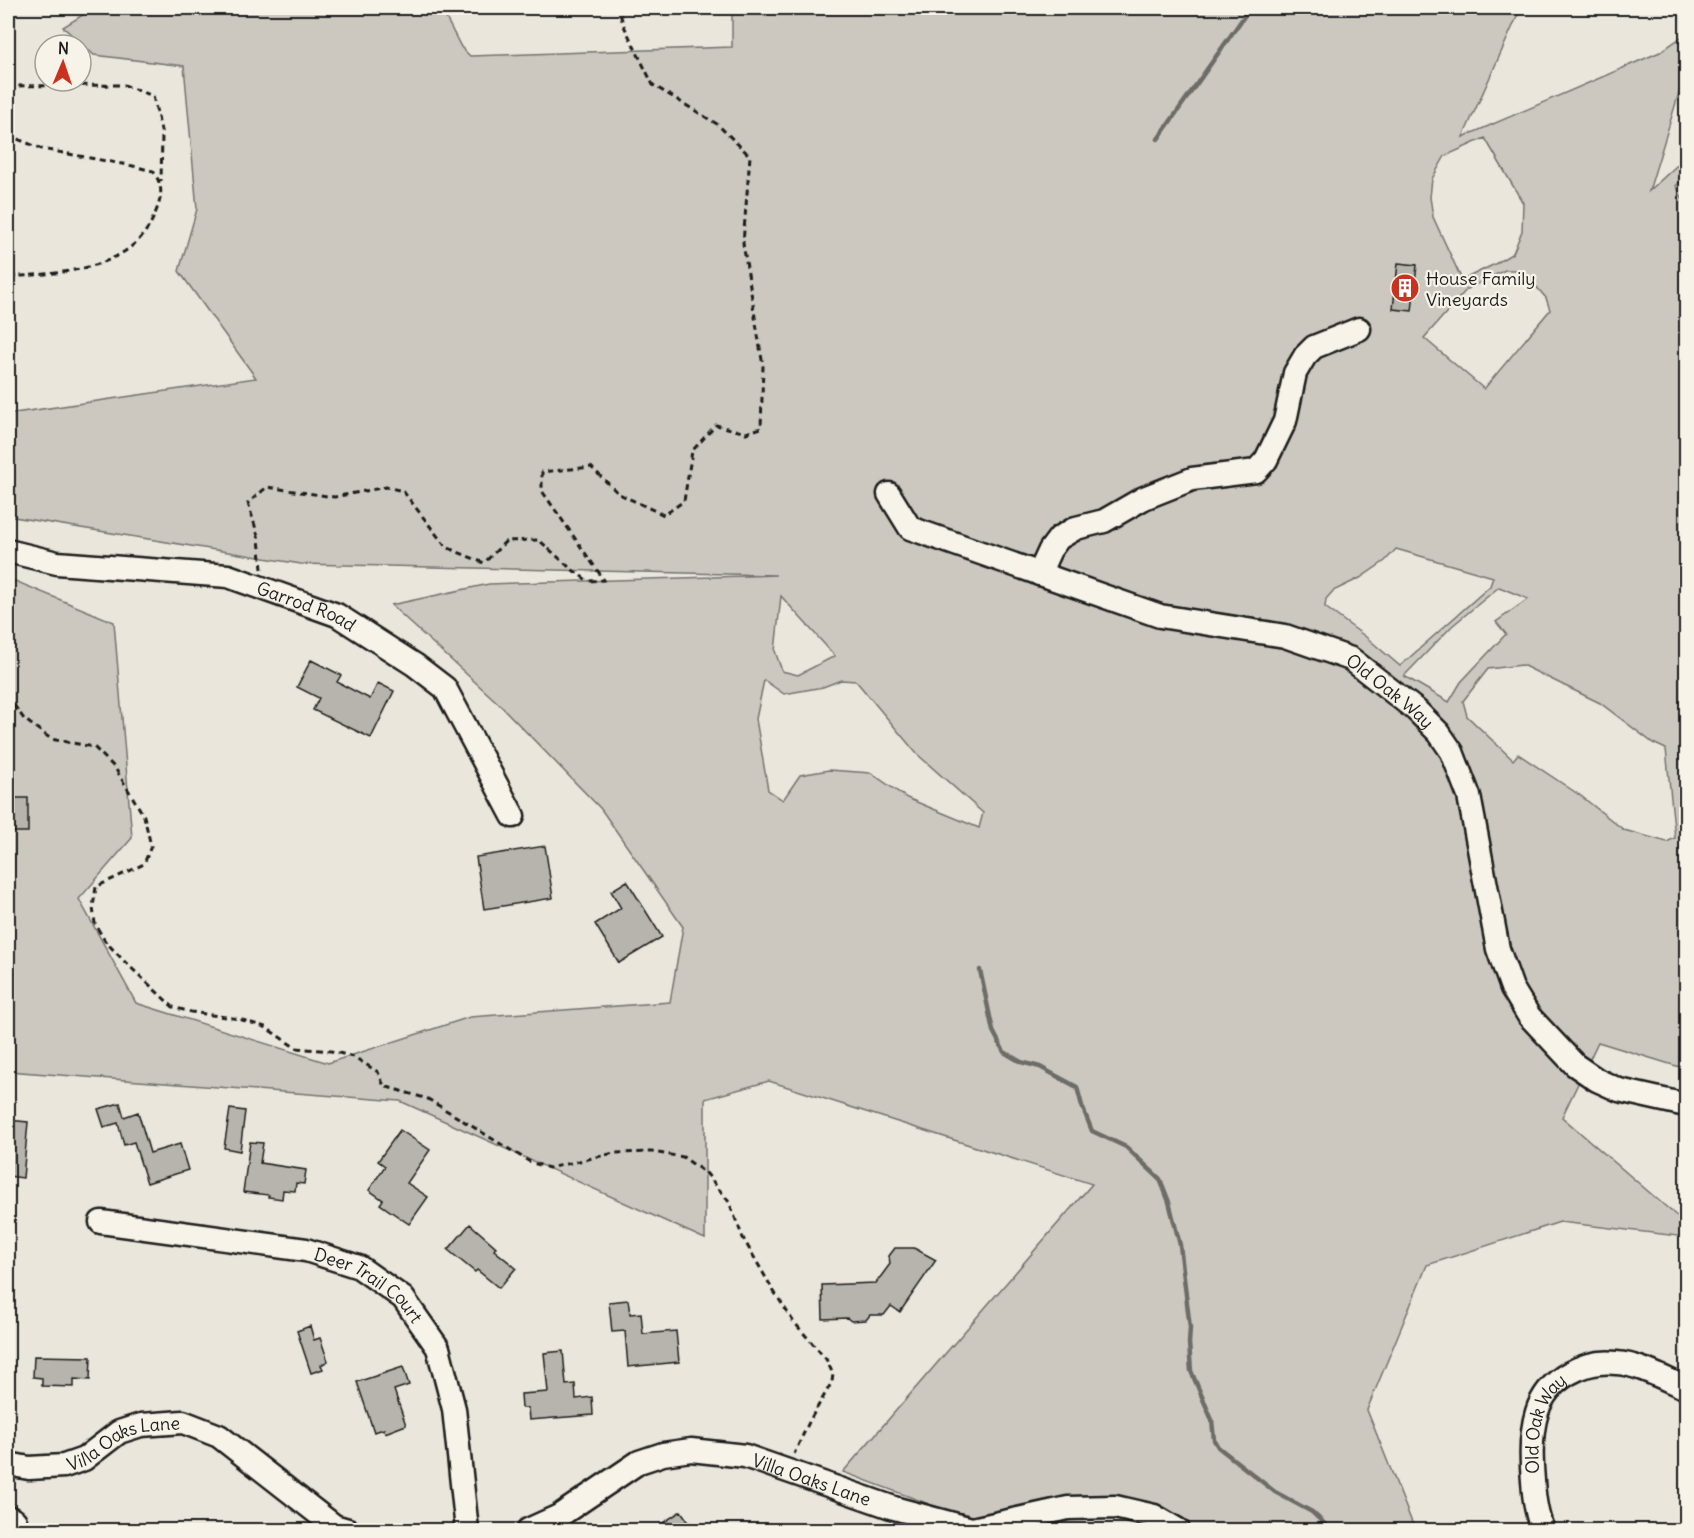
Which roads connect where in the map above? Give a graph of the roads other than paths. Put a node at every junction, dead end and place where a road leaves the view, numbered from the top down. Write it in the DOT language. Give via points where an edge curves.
graph roads {
  1 [pos="1359,328"];
  2 [pos="889,494"];
  3 [pos="8,551"];
  4 [pos="1038,574"];
  5 [pos="513,816"];
  6 [pos="1686,1105"];
  7 [pos="100,1222"];
  8 [pos="1686,1388"];
  9 [pos="8,1464"];
  10 [pos="348,1530"];
  11 [pos="468,1530"];
  12 [pos="528,1530"];
  13 [pos="1178,1530"];
  14 [pos="1543,1530"];
  1 -- 4 [label="street" via="1314,347 1305,356 1295,373 1285,421 1266,460 1256,471 1192,479 1144,498 1104,521 1076,528 1059,538"];
  2 -- 4 [label="street, Old Oak Way" via="910,528"];
  3 -- 5 [label="street, Garrod Road" via="57,563 228,576 336,615 445,688"];
  4 -- 6 [label="street, Old Oak Way" via="1160,616 1285,636 1351,659 1416,710 1452,753 1468,796 1498,949 1512,988 1529,1016 1575,1065 1597,1080 1619,1090"];
  7 -- 11 [label="street, Deer Trail Court" via="306,1250 359,1267 403,1298 438,1348 454,1409"];
  8 -- 14 [label="street, Old Oak Way" via="1619,1362 1584,1366 1560,1380 1537,1411 1533,1432 1531,1465"];
  9 -- 10 [label="street, Villa Oaks Lane" via="29,1468 64,1466 84,1459 119,1432 141,1425 183,1422 219,1436 334,1526"];
  12 -- 13 [label="street, Villa Oaks Lane" via="559,1516 639,1462 691,1450 745,1456 894,1508 972,1529 1068,1508 1115,1507 1154,1515"];
}
